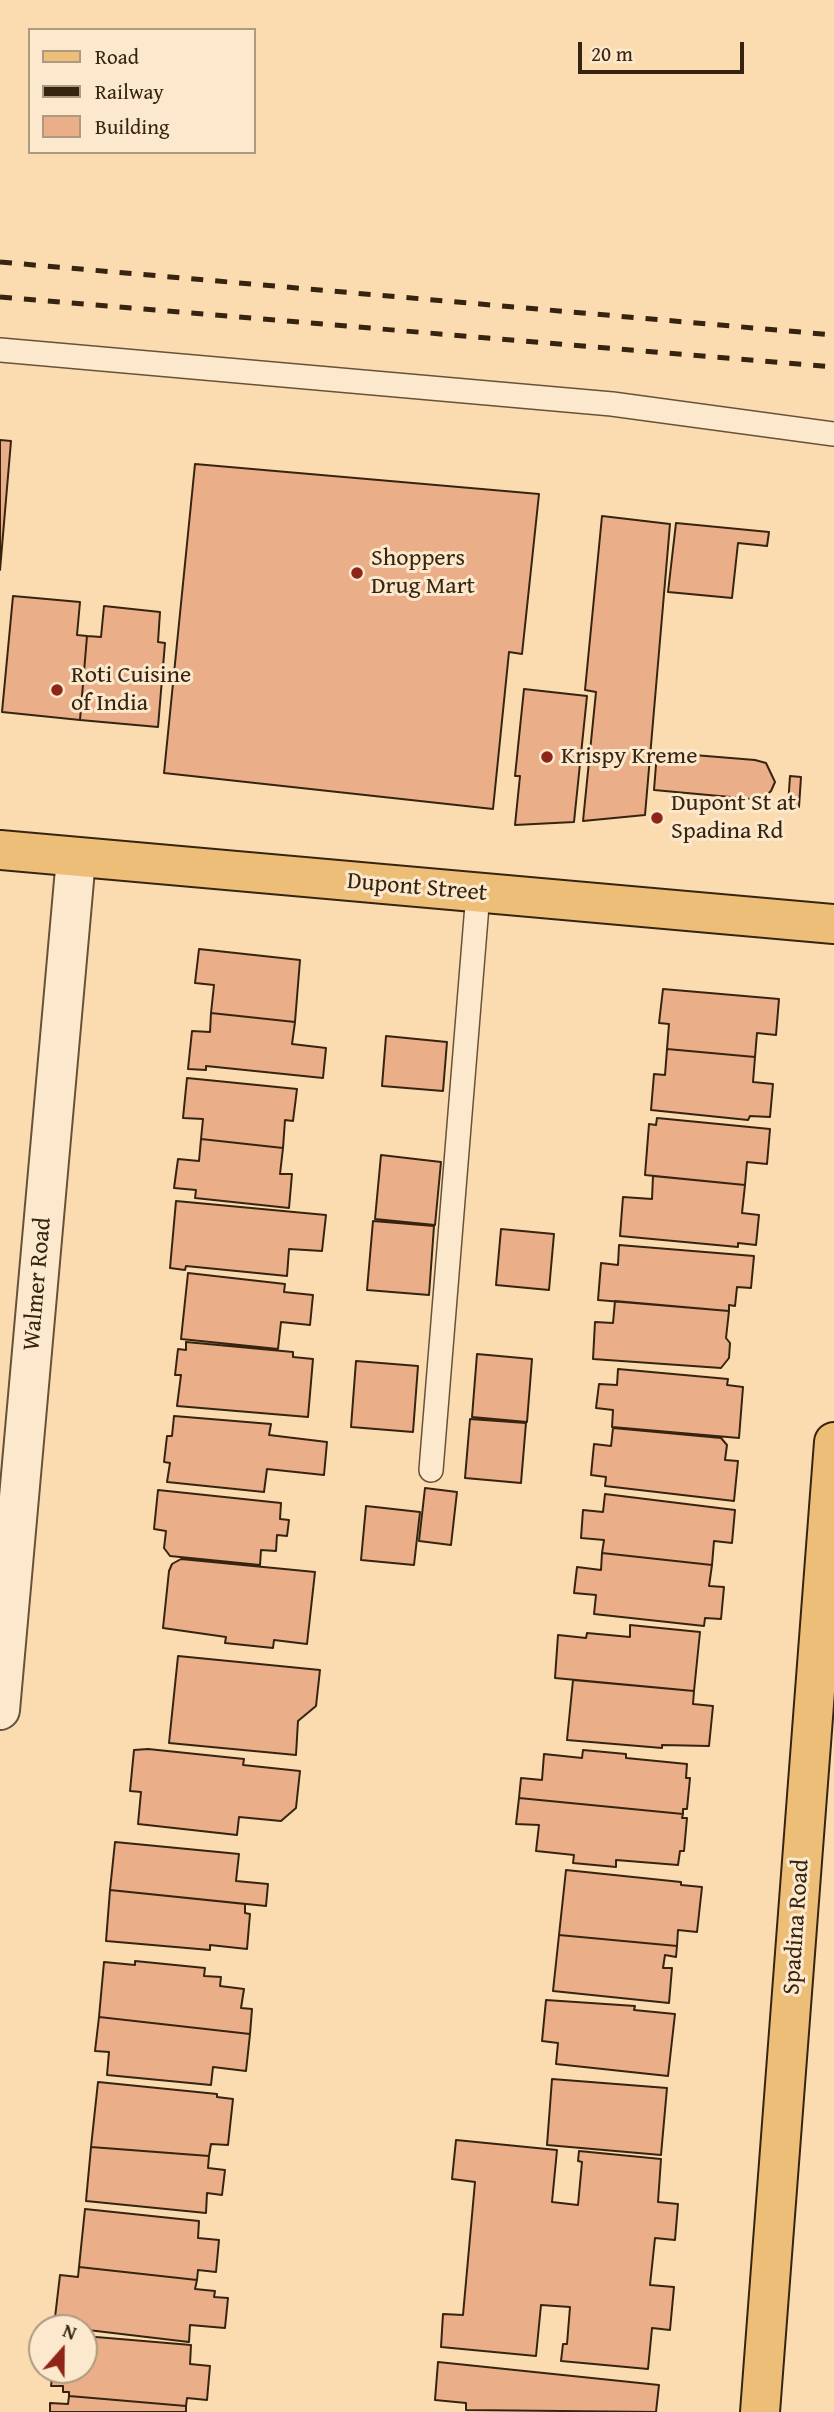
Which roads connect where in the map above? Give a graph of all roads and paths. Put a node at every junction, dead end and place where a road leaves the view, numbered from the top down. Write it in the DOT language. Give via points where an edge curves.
graph roads {
  1 [pos="0,350"];
  2 [pos="825,433"];
  3 [pos="0,850"];
  4 [pos="76,858"];
  5 [pos="478,893"];
  6 [pos="834,924"];
  7 [pos="834,1442"];
  8 [pos="431,1470"];
  9 [pos="0,1710"];
  10 [pos="760,2412"];
  1 -- 2 [label="lane" via="612,404"];
  3 -- 4 [label="main road, Dupont Street"];
  4 -- 5 [label="main road, Dupont Street"];
  4 -- 9 [label="street, Walmer Road"];
  5 -- 6 [label="main road, Dupont Street"];
  5 -- 8 [label="lane"];
  7 -- 10 [label="main road, Spadina Road"];
}
